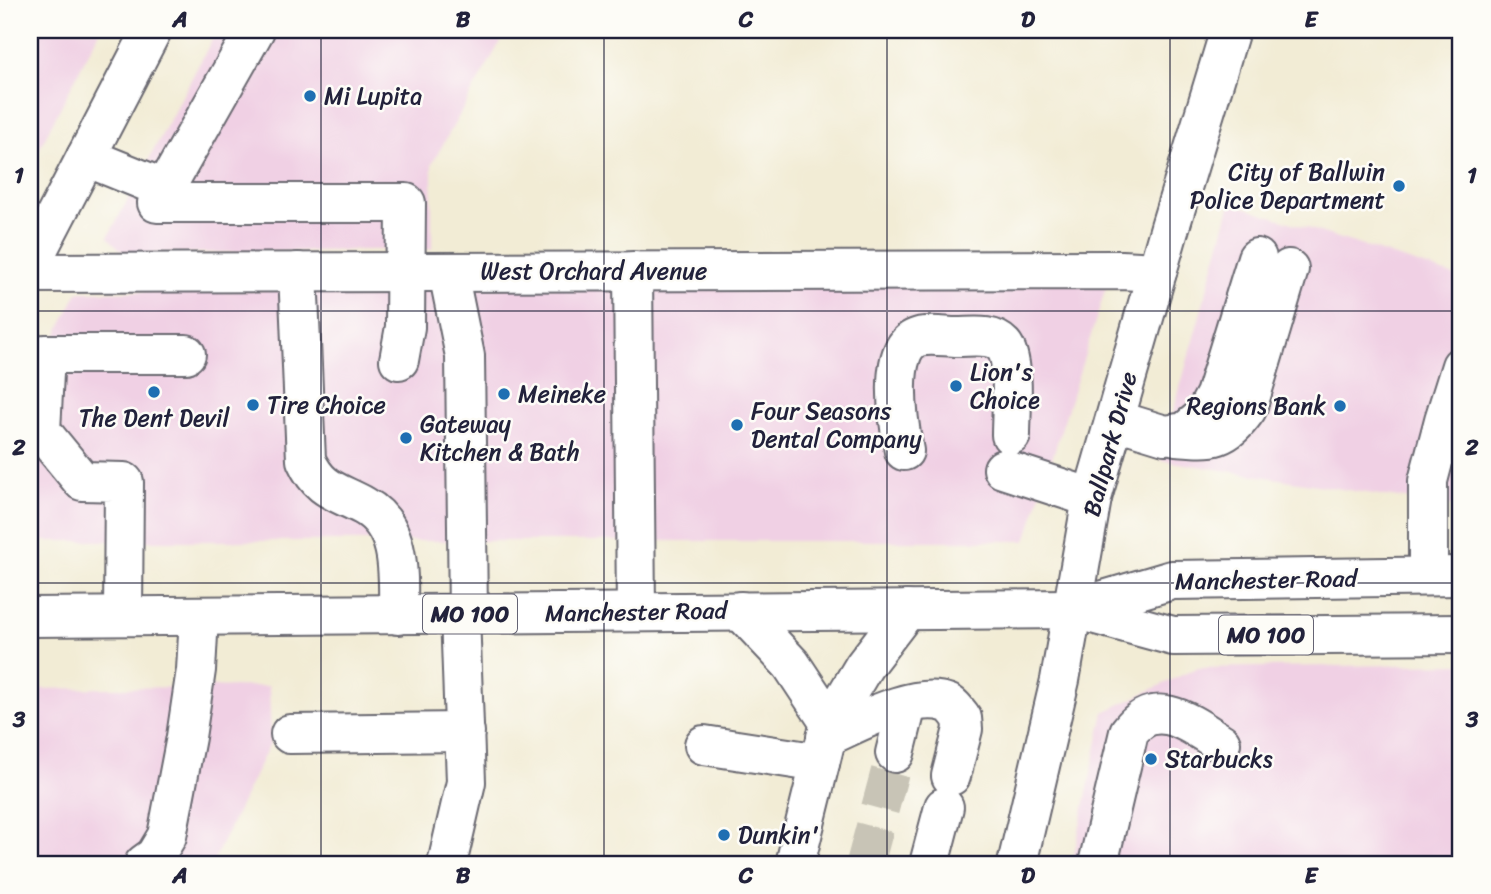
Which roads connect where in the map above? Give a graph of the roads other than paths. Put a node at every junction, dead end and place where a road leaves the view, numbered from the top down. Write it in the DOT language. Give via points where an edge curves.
graph roads {
  1 [pos="152,30"];
  2 [pos="255,30"];
  3 [pos="1230,30"];
  4 [pos="86,157"];
  5 [pos="164,189"];
  6 [pos="33,253"];
  7 [pos="1273,264"];
  8 [pos="633,271"];
  9 [pos="298,272"];
  10 [pos="405,272"];
  11 [pos="448,272"];
  12 [pos="1157,272"];
  13 [pos="186,354"];
  14 [pos="399,360"];
  15 [pos="1461,366"];
  16 [pos="36,408"];
  17 [pos="1116,419"];
  18 [pos="904,451"];
  19 [pos="1092,498"];
  20 [pos="1445,576"];
  21 [pos="30,595"];
  22 [pos="1074,609"];
  23 [pos="907,610"];
  24 [pos="741,611"];
  25 [pos="636,612"];
  26 [pos="464,614"];
  27 [pos="398,615"];
  28 [pos="77,616"];
  29 [pos="123,616"];
  30 [pos="30,617"];
  31 [pos="200,617"];
  32 [pos="1461,634"];
  33 [pos="907,705"];
  34 [pos="465,732"];
  35 [pos="290,734"];
  36 [pos="825,741"];
  37 [pos="1221,743"];
  38 [pos="704,745"];
  39 [pos="895,753"];
  40 [pos="144,864"];
  41 [pos="447,864"];
  42 [pos="795,864"];
  43 [pos="929,864"];
  44 [pos="1017,864"];
  45 [pos="1098,864"];
  1 -- 4 [label="main road"];
  2 -- 5 [label="main road"];
  3 -- 12 [label="main road, Ballpark Drive"];
  4 -- 5 [label="main road"];
  4 -- 6 [label="main road"];
  5 -- 10 [label="main road" via="157,203 407,204"];
  6 -- 9 [label="main road, West Orchard Avenue"];
  7 -- 17 [label="main road" via="1203,417 1185,432 1165,435"];
  8 -- 11 [label="main road, West Orchard Avenue"];
  8 -- 12 [label="main road, West Orchard Avenue"];
  8 -- 25 [label="main road"];
  9 -- 10 [label="main road, West Orchard Avenue"];
  9 -- 27 [label="main road" via="306,460 313,475 332,491 381,519 398,562"];
  10 -- 11 [label="main road, West Orchard Avenue"];
  10 -- 14 [label="main road" via="405,327"];
  11 -- 26 [label="main road" via="465,356"];
  12 -- 17 [label="main road, Ballpark Drive"];
  13 -- 16 [label="main road" via="45,354"];
  15 -- 20 [label="main road" via="1428,481"];
  16 -- 29 [label="main road" via="41,431 82,481 124,482"];
  17 -- 19 [label="main road, Ballpark Drive"];
  18 -- 19 [label="main road" via="897,413 899,363 906,344 919,337 987,337 1003,345 1010,359 1007,452"];
  19 -- 22 [label="main road, Ballpark Drive"];
  20 -- 22 [label="main road, Manchester Road / MO 100" via="1172,580"];
  21 -- 28 [label="main road"];
  22 -- 23 [label="main road, Manchester Road / MO 100"];
  22 -- 32 [label="main road, Manchester Road / MO 100" via="1173,636"];
  22 -- 44 [label="main road, Ballpark Drive"];
  23 -- 24 [label="main road, Manchester Road / MO 100"];
  23 -- 36 [label="main road" via="864,666"];
  24 -- 25 [label="main road, Manchester Road / MO 100"];
  24 -- 36 [label="main road" via="791,664"];
  25 -- 26 [label="main road, Manchester Road / MO 100"];
  26 -- 27 [label="main road, Manchester Road / MO 100"];
  26 -- 34 [label="main road"];
  27 -- 31 [label="main road, Manchester Road / MO 100"];
  28 -- 29 [label="main road, Manchester Road / MO 100"];
  28 -- 30 [label="main road, Manchester Road / MO 100"];
  29 -- 31 [label="main road, Manchester Road / MO 100"];
  31 -- 40 [label="main road" via="187,737 167,835 155,856"];
  33 -- 36 [label="main road"];
  33 -- 39 [label="main road"];
  33 -- 43 [label="main road" via="929,700 949,703 962,718"];
  34 -- 35 [label="main road"];
  34 -- 41 [label="main road" via="466,782"];
  36 -- 38 [label="main road"];
  36 -- 42 [label="main road"];
  37 -- 45 [label="main road" via="1170,715 1151,714 1138,720 1129,732"];
}
